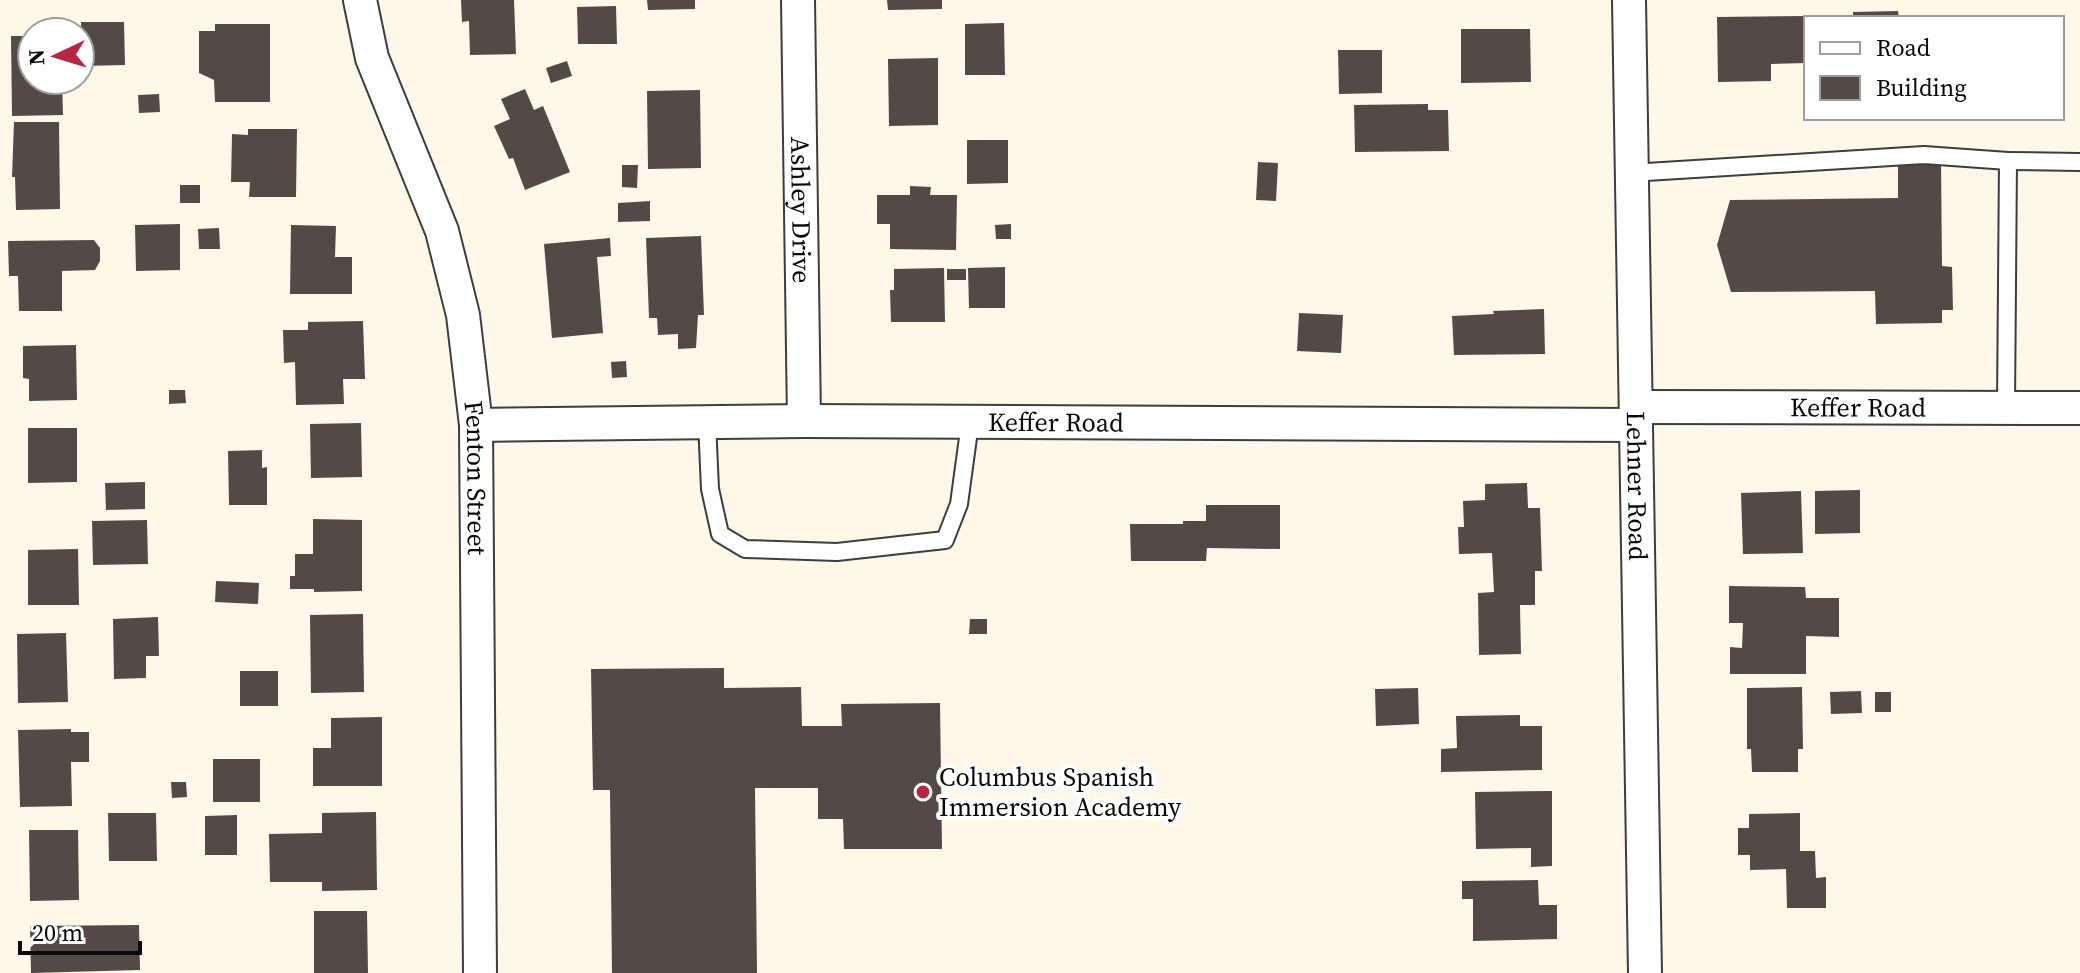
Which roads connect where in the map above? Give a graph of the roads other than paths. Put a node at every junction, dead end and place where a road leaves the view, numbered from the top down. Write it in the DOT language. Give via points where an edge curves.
graph roads {
  1 [pos="360,0"];
  2 [pos="798,0"];
  3 [pos="1629,0"];
  4 [pos="2008,161"];
  5 [pos="2080,162"];
  6 [pos="1630,173"];
  7 [pos="2006,407"];
  8 [pos="2080,408"];
  9 [pos="1636,416"];
  10 [pos="804,421"];
  11 [pos="707,422"];
  12 [pos="970,423"];
  13 [pos="476,425"];
  14 [pos="480,973"];
  15 [pos="1645,973"];
  1 -- 13 [label="street, Fenton Street" via="372,58 442,231 463,315"];
  2 -- 10 [label="street, Ashley Drive"];
  3 -- 6 [label="street, Lehner Road"];
  4 -- 5 [label="lane"];
  4 -- 6 [label="lane" via="1924,155"];
  4 -- 7 [label="lane"];
  6 -- 9 [label="street, Lehner Road"];
  7 -- 8 [label="street, Keffer Road"];
  7 -- 9 [label="street, Keffer Road"];
  9 -- 12 [label="street, Keffer Road"];
  9 -- 15 [label="street, Lehner Road"];
  10 -- 11 [label="street, Keffer Road"];
  10 -- 12 [label="street, Keffer Road"];
  11 -- 12 [label="lane" via="710,489 720,534 745,549 837,552 945,540 959,504"];
  11 -- 13 [label="street, Keffer Road"];
  13 -- 14 [label="street, Fenton Street"];
}
